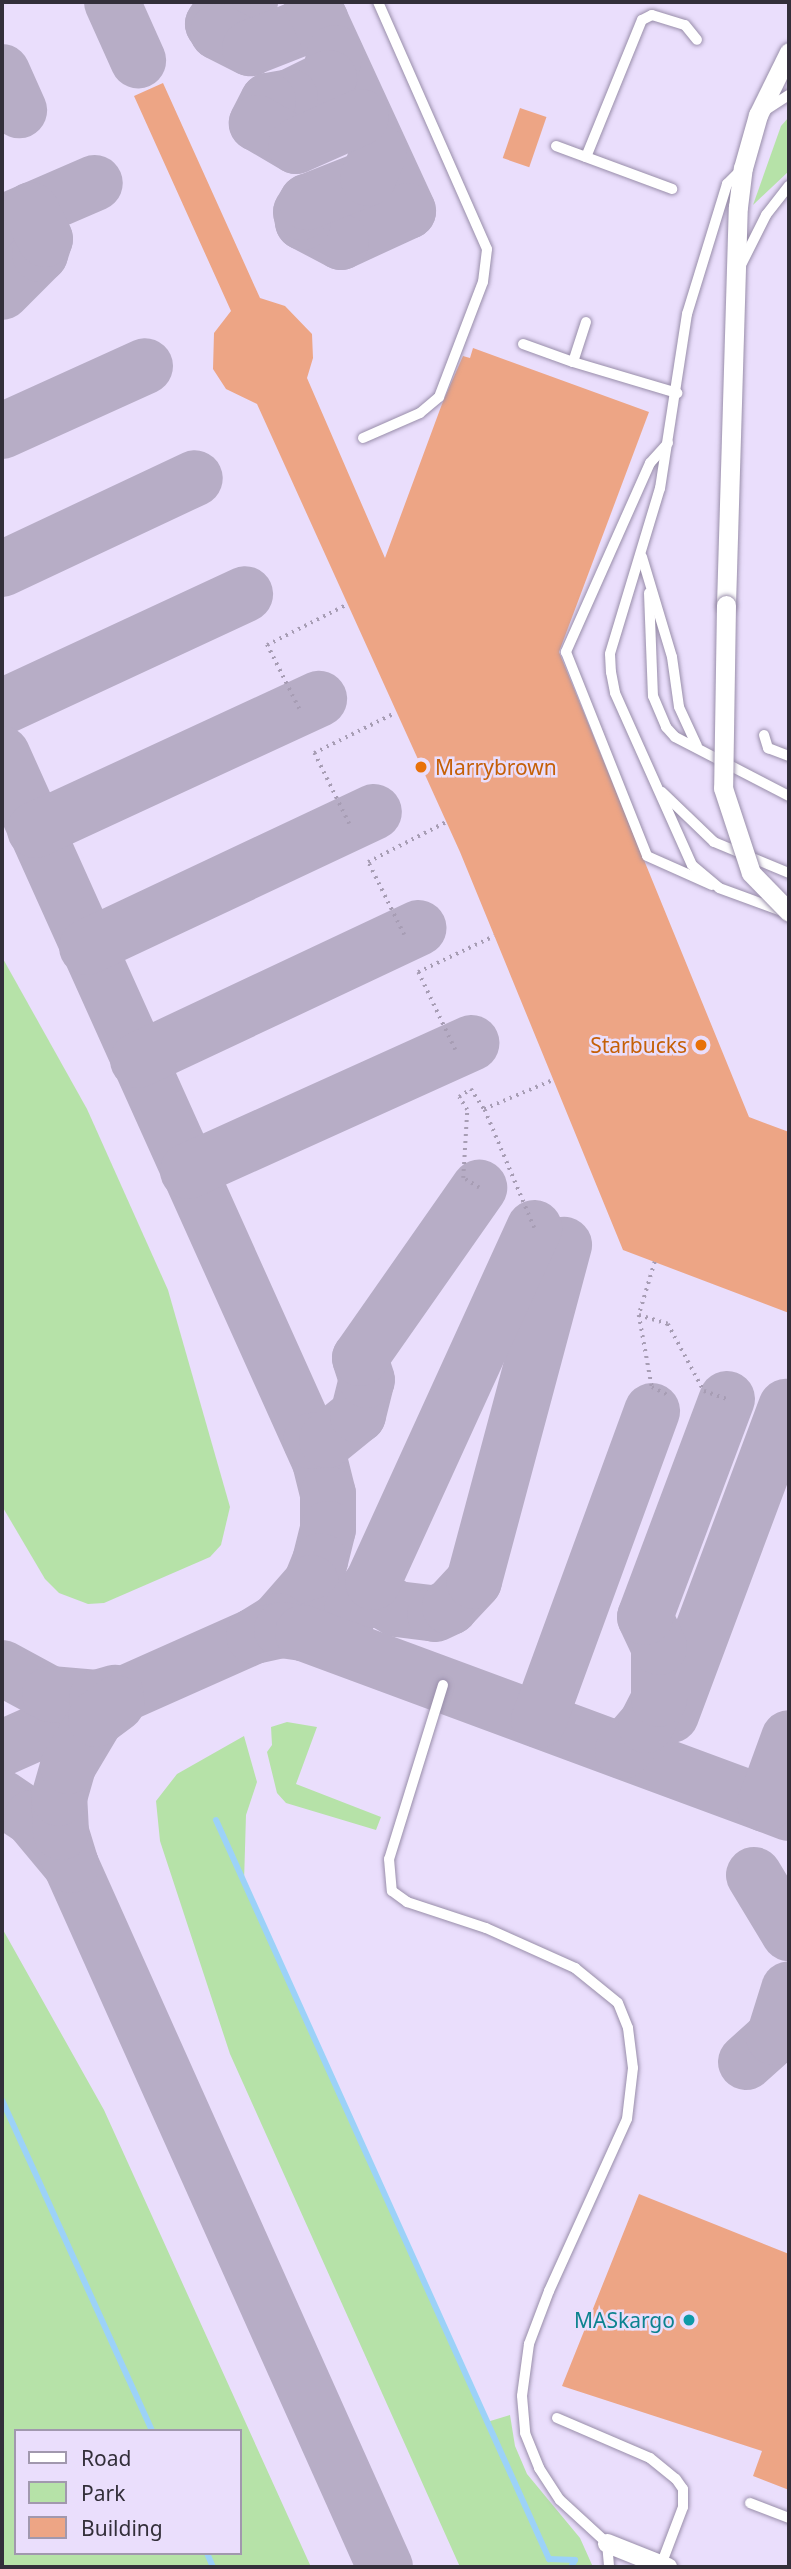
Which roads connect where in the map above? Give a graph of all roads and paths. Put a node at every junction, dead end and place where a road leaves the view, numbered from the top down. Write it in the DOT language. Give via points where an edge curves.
graph roads {
  1 [pos="378,2"];
  2 [pos="697,40"];
  3 [pos="789,52"];
  4 [pos="789,95"];
  5 [pos="758,116"];
  6 [pos="556,146"];
  7 [pos="586,157"];
  8 [pos="743,168"];
  9 [pos="789,186"];
  10 [pos="672,189"];
  11 [pos="738,273"];
  12 [pos="586,322"];
  13 [pos="523,344"];
  14 [pos="573,362"];
  15 [pos="677,393"];
  16 [pos="363,439"];
  17 [pos="668,443"];
  18 [pos="642,555"];
  19 [pos="649,593"];
  20 [pos="346,605"];
  21 [pos="299,709"];
  22 [pos="395,713"];
  23 [pos="764,735"];
  24 [pos="697,747"];
  25 [pos="789,756"];
  26 [pos="658,788"];
  27 [pos="789,796"];
  28 [pos="446,822"];
  29 [pos="349,824"];
  30 [pos="789,873"];
  31 [pos="719,888"];
  32 [pos="789,913"];
  33 [pos="404,935"];
  34 [pos="494,936"];
  35 [pos="455,1051"];
  36 [pos="553,1080"];
  37 [pos="484,1109"];
  38 [pos="480,1188"];
  39 [pos="534,1228"];
  40 [pos="655,1262"];
  41 [pos="639,1315"];
  42 [pos="670,1396"];
  43 [pos="727,1399"];
  44 [pos="443,1685"];
  45 [pos="557,2418"];
  46 [pos="750,2503"];
  47 [pos="789,2518"];
  48 [pos="607,2543"];
  49 [pos="664,2566"];
  50 [pos="609,2567"];
  1 -- 16 [label="lane" via="487,249 483,282 439,397 421,412"];
  2 -- 7 [label="lane" via="685,26 652,15 642,20"];
  3 -- 5 [label="street"];
  4 -- 5 [label="lane"];
  5 -- 8 [label="street"];
  6 -- 7 [label="lane"];
  7 -- 10 [label="lane"];
  8 -- 11 [label="street"];
  8 -- 15 [label="lane" via="727,184 687,314"];
  9 -- 11 [label="lane" via="752,238"];
  11 -- 32 [label="street, bridge" via="723,788 751,873"];
  12 -- 14 [label="lane"];
  13 -- 14 [label="lane"];
  14 -- 15 [label="lane"];
  15 -- 17 [label="lane"];
  17 -- 18 [label="lane"];
  17 -- 31 [label="lane" via="650,463 566,652 567,662 647,856"];
  18 -- 19 [label="lane"];
  18 -- 26 [label="lane" via="610,654 611,672 615,693"];
  19 -- 24 [label="lane" via="672,657 679,707"];
  19 -- 24 [label="lane" via="653,696 666,727"];
  20 -- 21 [label="path" via="267,645"];
  22 -- 29 [label="path" via="314,752"];
  23 -- 25 [label="lane" via="768,748"];
  24 -- 27 [label="lane"];
  26 -- 30 [label="lane" via="714,842"];
  26 -- 31 [label="lane" via="692,865"];
  28 -- 33 [label="path" via="368,862"];
  31 -- 32 [label="lane"];
  34 -- 35 [label="path" via="418,972"];
  36 -- 37 [label="path"];
  37 -- 38 [label="path" via="471,1089 459,1097 467,1110 463,1178"];
  37 -- 39 [label="path"];
  40 -- 41 [label="path"];
  41 -- 42 [label="path" via="652,1387"];
  41 -- 43 [label="path" via="668,1324 704,1391"];
  44 -- 48 [label="lane" via="389,1859 392,1891 407,1902 486,1928 575,1968 618,2003 628,2028 633,2068 627,2119 549,2291 530,2344 522,2396 525,2433 539,2468 561,2500"];
  45 -- 49 [label="lane" via="650,2459 676,2479 683,2490 683,2507"];
  46 -- 47 [label="lane"];
  48 -- 49 [label="street"];
  48 -- 50 [label="lane"];
}
